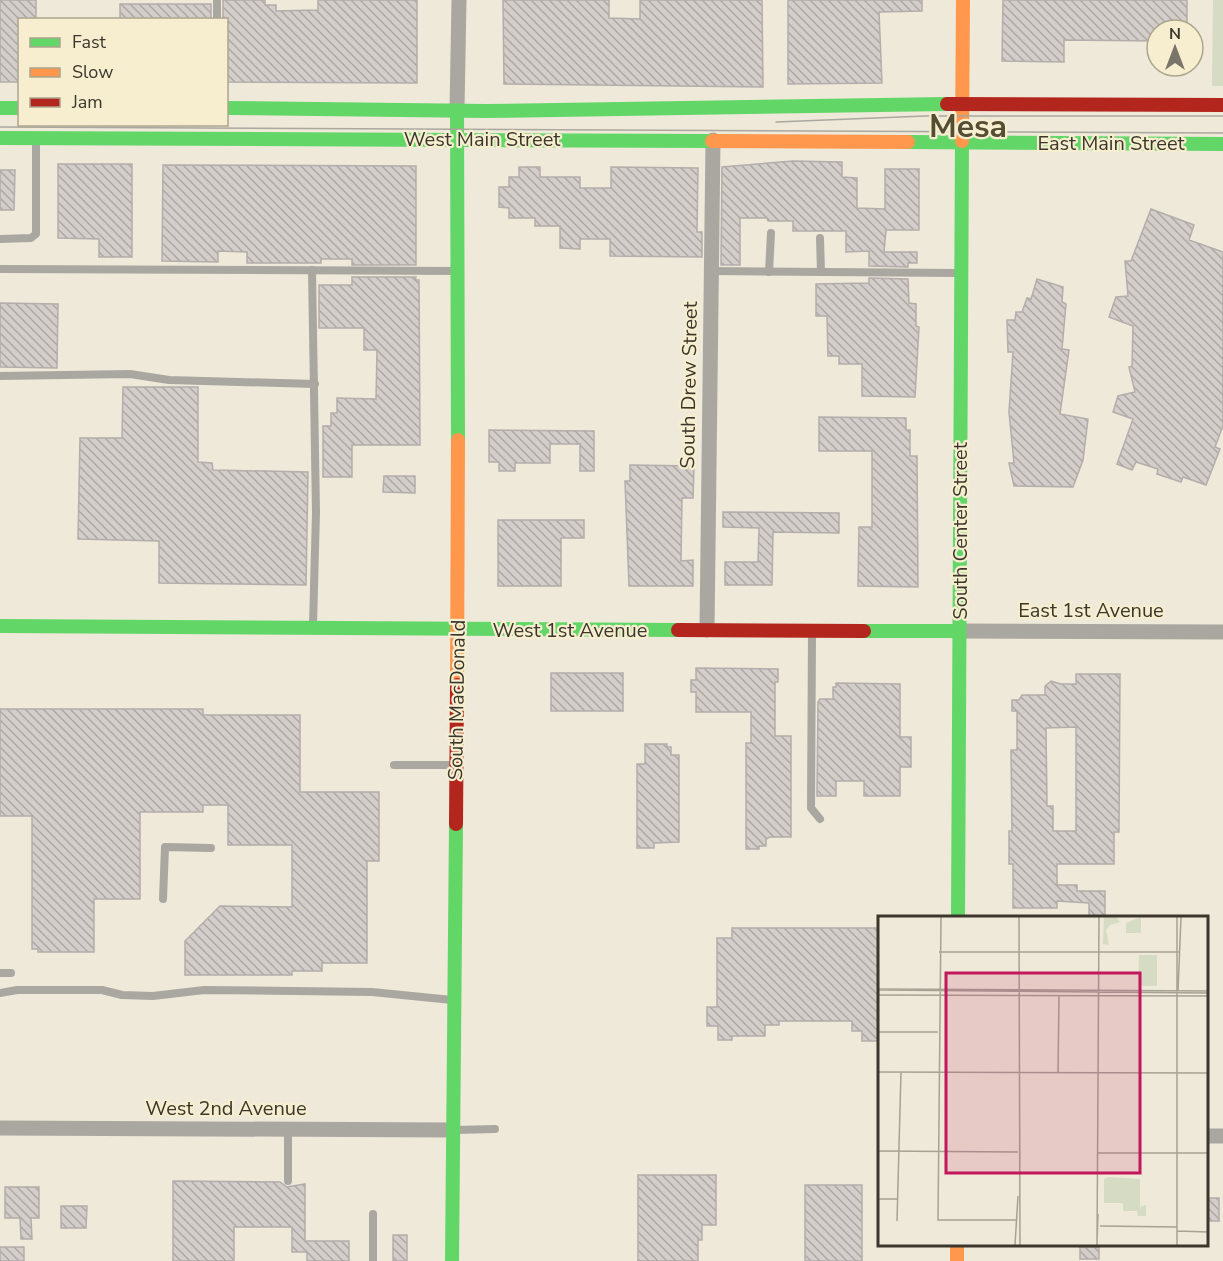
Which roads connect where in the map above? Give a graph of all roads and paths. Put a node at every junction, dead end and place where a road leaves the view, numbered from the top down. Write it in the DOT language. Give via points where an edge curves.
graph roads {
  1 [pos="218,0"];
  2 [pos="459,0"];
  3 [pos="963,0"];
  4 [pos="218,18"];
  5 [pos="963,104"];
  6 [pos="1223,105"];
  7 [pos="0,108"];
  8 [pos="18,108"];
  9 [pos="228,108"];
  10 [pos="457,110"];
  11 [pos="0,138"];
  12 [pos="36,138"];
  13 [pos="457,139"];
  14 [pos="713,140"];
  15 [pos="963,144"];
  16 [pos="1223,144"];
  17 [pos="771,233"];
  18 [pos="0,238"];
  19 [pos="820,238"];
  20 [pos="0,269"];
  21 [pos="312,270"];
  22 [pos="457,271"];
  23 [pos="712,271"];
  24 [pos="769,272"];
  25 [pos="821,272"];
  26 [pos="963,273"];
  27 [pos="0,376"];
  28 [pos="315,384"];
  29 [pos="0,626"];
  30 [pos="313,629"];
  31 [pos="458,630"];
  32 [pos="707,630"];
  33 [pos="812,631"];
  34 [pos="959,631"];
  35 [pos="1223,632"];
  36 [pos="394,765"];
  37 [pos="456,765"];
  38 [pos="820,819"];
  39 [pos="211,848"];
  40 [pos="163,898"];
  41 [pos="958,916"];
  42 [pos="0,973"];
  43 [pos="11,973"];
  44 [pos="0,993"];
  45 [pos="453,1000"];
  46 [pos="0,1128"];
  47 [pos="288,1129"];
  48 [pos="495,1129"];
  49 [pos="452,1130"];
  50 [pos="288,1181"];
  51 [pos="373,1214"];
  52 [pos="373,1261"];
  53 [pos="452,1261"];
  1 -- 4 [label="lane"];
  2 -- 10 [label="street"];
  3 -- 5 [label="street, South Center Street"];
  5 -- 6 [label="street, East Main Street"];
  5 -- 10 [label="street, West Main Street"];
  5 -- 15 [label="street, South Center Street"];
  7 -- 8 [label="street"];
  9 -- 10 [label="street, West Main Street"];
  10 -- 13 [label="street, South MacDonald"];
  11 -- 12 [label="street, West Main Street"];
  12 -- 13 [label="street, West Main Street"];
  12 -- 18 [label="lane" via="36,234 31,238"];
  13 -- 14 [label="street, West Main Street"];
  13 -- 22 [label="street, South MacDonald"];
  14 -- 15 [label="street, West Main Street"];
  14 -- 23 [label="street, South Drew Street"];
  15 -- 16 [label="street, East Main Street"];
  15 -- 26 [label="street, South Center Street"];
  17 -- 24 [label="lane"];
  19 -- 25 [label="lane"];
  20 -- 21 [label="lane"];
  21 -- 22 [label="lane"];
  21 -- 28 [label="lane"];
  22 -- 31 [label="street, South MacDonald"];
  23 -- 24 [label="lane"];
  23 -- 32 [label="street, South Drew Street"];
  24 -- 25 [label="lane"];
  25 -- 26 [label="lane"];
  26 -- 34 [label="street, South Center Street"];
  27 -- 28 [label="lane" via="130,374 169,380"];
  28 -- 30 [label="lane"];
  29 -- 30 [label="street, West 1st Avenue"];
  30 -- 31 [label="street, West 1st Avenue"];
  31 -- 32 [label="street, West 1st Avenue"];
  31 -- 37 [label="street, South MacDonald"];
  32 -- 33 [label="street, West 1st Avenue"];
  33 -- 34 [label="street, West 1st Avenue"];
  33 -- 38 [label="lane" via="811,808"];
  34 -- 35 [label="street, East 1st Avenue"];
  34 -- 41 [label="street, South Center Street"];
  36 -- 37 [label="lane"];
  37 -- 45 [label="street, South MacDonald"];
  39 -- 40 [label="lane" via="165,847"];
  42 -- 43 [label="lane"];
  44 -- 45 [label="lane" via="102,990 153,996 204,990 372,992"];
  45 -- 49 [label="street, South MacDonald"];
  46 -- 47 [label="street, West 2nd Avenue"];
  47 -- 49 [label="street, West 2nd Avenue"];
  47 -- 50 [label="lane"];
  48 -- 49 [label="lane"];
  49 -- 53 [label="street, South MacDonald"];
  51 -- 52 [label="lane"];
}
